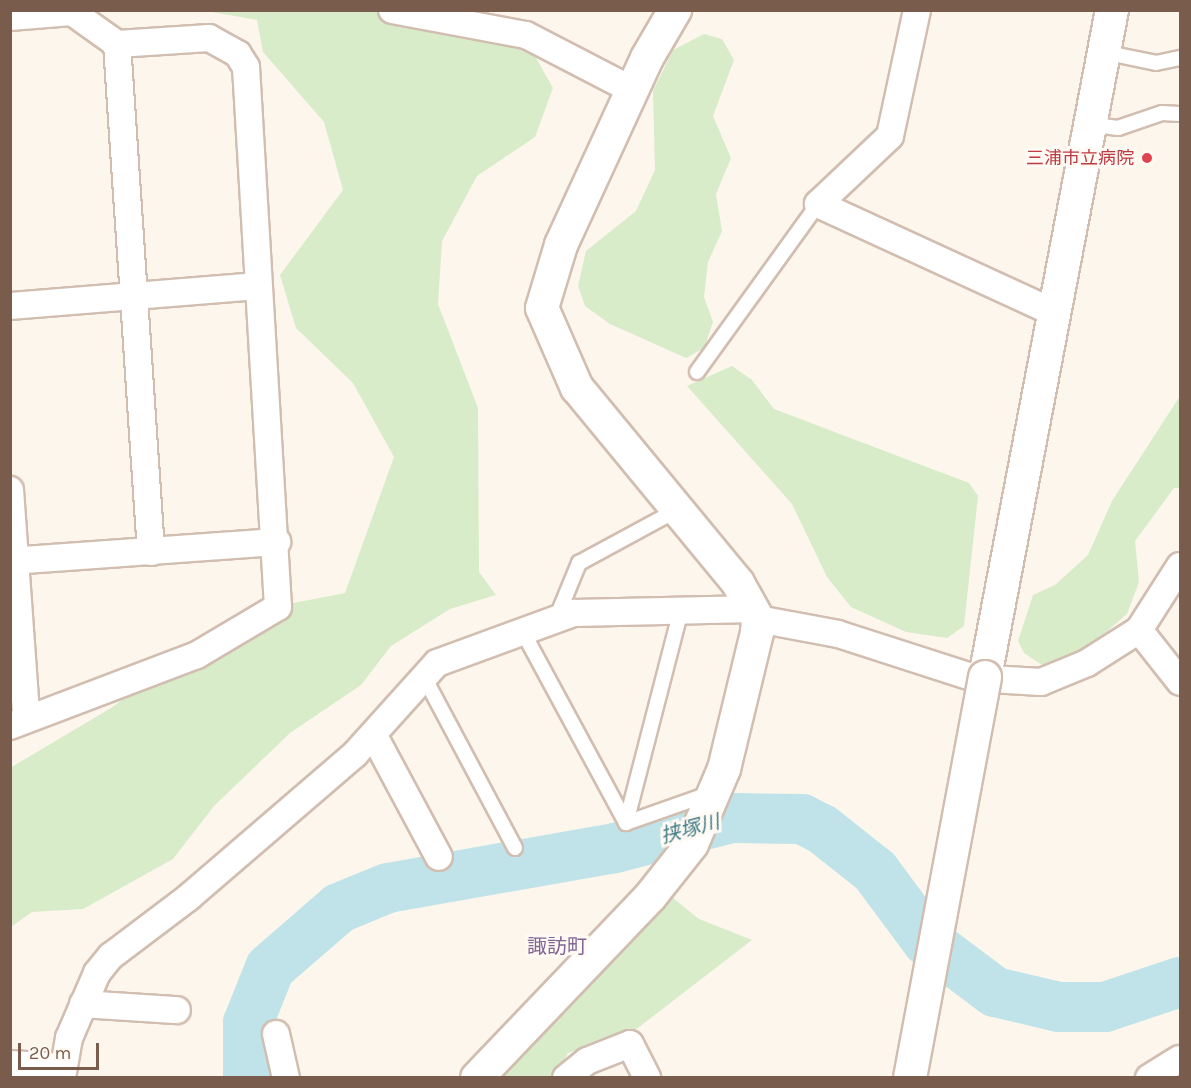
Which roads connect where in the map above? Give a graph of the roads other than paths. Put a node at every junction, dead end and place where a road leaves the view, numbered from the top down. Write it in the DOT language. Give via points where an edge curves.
graph roads {
  1 [pos="392,10"];
  2 [pos="675,10"];
  3 [pos="917,10"];
  4 [pos="1112,10"];
  5 [pos="10,17"];
  6 [pos="117,44"];
  7 [pos="1101,52"];
  8 [pos="1180,58"];
  9 [pos="632,90"];
  10 [pos="1180,114"];
  11 [pos="1087,124"];
  12 [pos="818,204"];
  13 [pos="257,286"];
  14 [pos="133,296"];
  15 [pos="10,306"];
  16 [pos="1051,311"];
  17 [pos="697,372"];
  18 [pos="10,490"];
  19 [pos="677,510"];
  20 [pos="278,542"];
  21 [pos="150,552"];
  22 [pos="13,560"];
  23 [pos="1180,566"];
  24 [pos="681,610"];
  25 [pos="756,614"];
  26 [pos="556,619"];
  27 [pos="1139,630"];
  28 [pos="524,634"];
  29 [pos="423,675"];
  30 [pos="1180,682"];
  31 [pos="18,721"];
  32 [pos="374,736"];
  33 [pos="713,799"];
  34 [pos="626,823"];
  35 [pos="515,848"];
  36 [pos="439,857"];
  37 [pos="83,1004"];
  38 [pos="177,1010"];
  39 [pos="276,1034"];
  40 [pos="1180,1059"];
  41 [pos="10,1064"];
  42 [pos="62,1072"];
  43 [pos="286,1077"];
  44 [pos="477,1077"];
  45 [pos="566,1077"];
  46 [pos="647,1077"];
  47 [pos="910,1077"];
  48 [pos="1149,1077"];
  1 -- 9 [label="street" via="526,35"];
  2 -- 9 [label="street"];
  3 -- 12 [label="street" via="890,136"];
  4 -- 7 [label="street"];
  5 -- 6 [label="street" via="72,12"];
  6 -- 13 [label="street" via="209,38 238,54 246,67"];
  6 -- 14 [label="street"];
  7 -- 8 [label="lane" via="1156,63"];
  7 -- 11 [label="street"];
  9 -- 19 [label="street" via="546,282 542,308 577,388"];
  10 -- 11 [label="lane" via="1162,113 1118,128"];
  11 -- 16 [label="street"];
  12 -- 16 [label="street"];
  12 -- 17 [label="lane"];
  13 -- 14 [label="street"];
  13 -- 20 [label="street"];
  14 -- 15 [label="street"];
  14 -- 21 [label="street"];
  16 -- 47 [label="street, bridge"];
  18 -- 22 [label="street"];
  19 -- 25 [label="street"];
  19 -- 26 [label="lane" via="579,562"];
  20 -- 21 [label="street"];
  20 -- 31 [label="street" via="278,607 197,655"];
  21 -- 22 [label="street"];
  22 -- 31 [label="street"];
  23 -- 27 [label="street"];
  24 -- 25 [label="street"];
  24 -- 26 [label="street"];
  24 -- 34 [label="lane"];
  25 -- 27 [label="street" via="838,634 974,678 1018,684 1060,676"];
  25 -- 33 [label="street"];
  26 -- 28 [label="street"];
  27 -- 30 [label="street"];
  28 -- 29 [label="street" via="457,652"];
  28 -- 34 [label="lane"];
  29 -- 32 [label="street"];
  29 -- 35 [label="lane"];
  32 -- 36 [label="street"];
  32 -- 37 [label="street" via="189,897 111,956"];
  33 -- 34 [label="lane"];
  33 -- 44 [label="street" via="692,844 650,897"];
  37 -- 38 [label="street"];
  37 -- 42 [label="street"];
  39 -- 43 [label="street"];
  40 -- 48 [label="street"];
  41 -- 42 [label="street"];
  45 -- 46 [label="street" via="586,1061 630,1044"];
}
